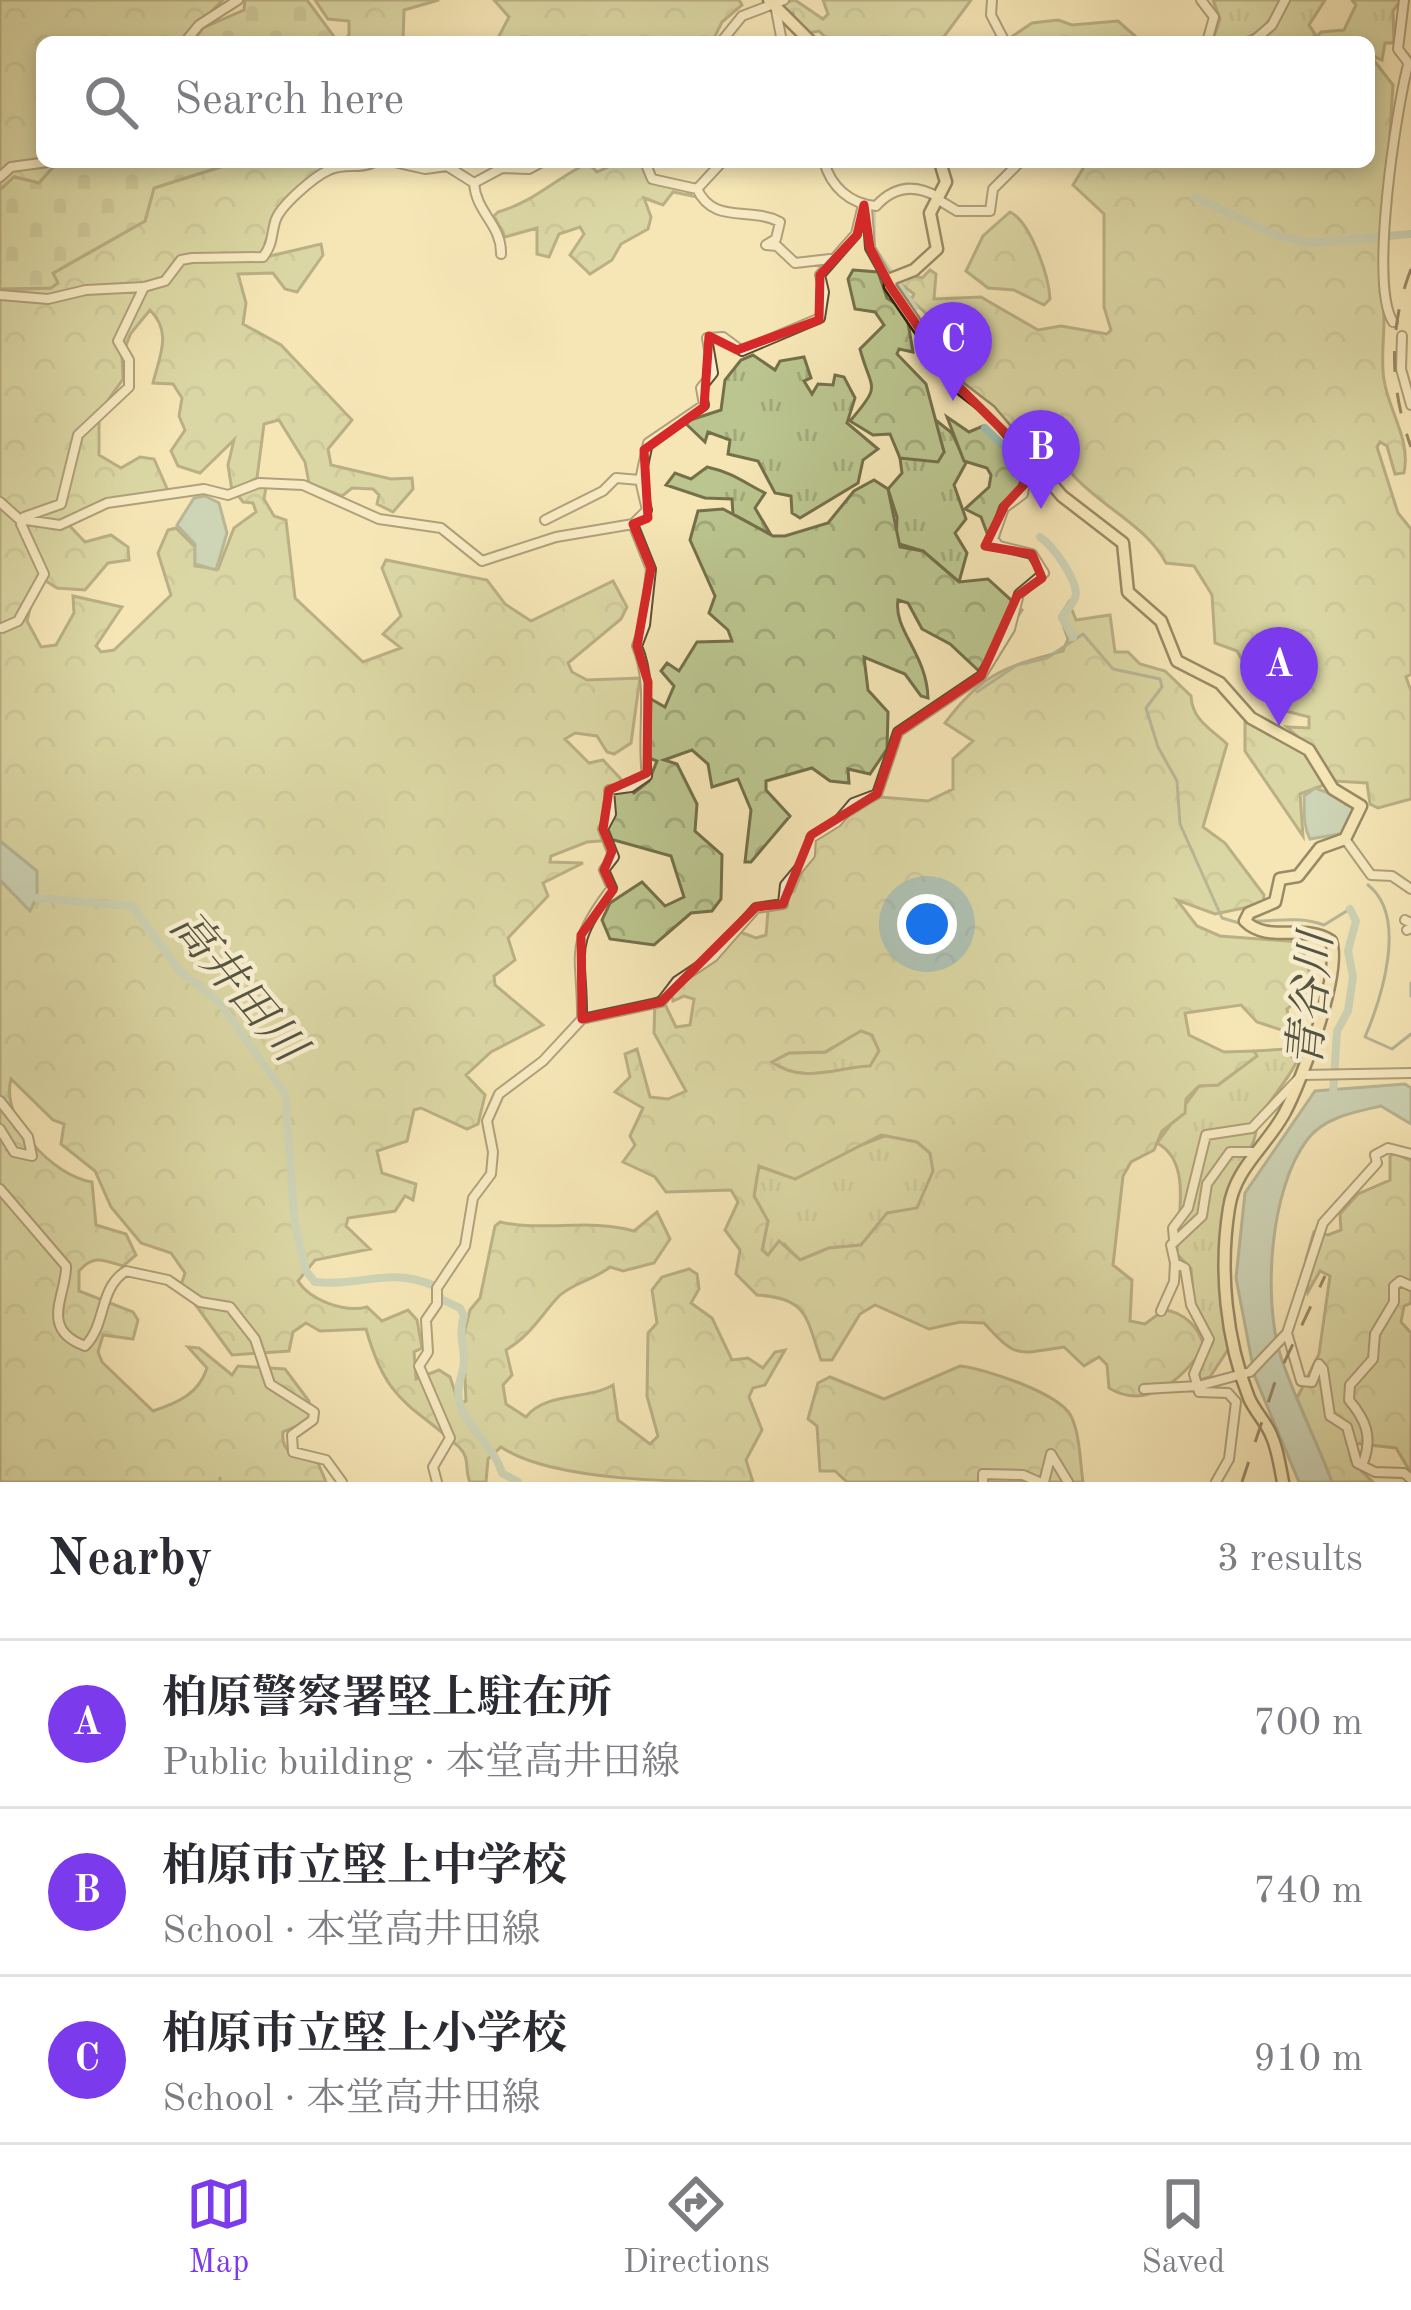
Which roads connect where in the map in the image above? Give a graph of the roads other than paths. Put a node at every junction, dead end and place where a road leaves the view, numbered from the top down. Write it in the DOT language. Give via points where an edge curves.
graph roads {
  1 [pos="238,0"];
  2 [pos="992,0"];
  3 [pos="1201,0"];
  4 [pos="1285,0"];
  5 [pos="1404,0"];
  6 [pos="775,3"];
  7 [pos="190,36"];
  8 [pos="724,36"];
  9 [pos="781,36"];
  10 [pos="805,36"];
  11 [pos="1002,36"];
  12 [pos="1209,36"];
  13 [pos="1259,36"];
  14 [pos="1409,65"];
  15 [pos="36,163"];
  16 [pos="334,168"];
  17 [pos="450,168"];
  18 [pos="500,168"];
  19 [pos="649,168"];
  20 [pos="716,168"];
  21 [pos="826,168"];
  22 [pos="942,168"];
  23 [pos="1014,168"];
  24 [pos="0,177"];
  25 [pos="474,183"];
  26 [pos="697,189"];
  27 [pos="938,198"];
  28 [pos="863,205"];
  29 [pos="501,254"];
  30 [pos="831,259"];
  31 [pos="891,280"];
  32 [pos="144,287"];
  33 [pos="0,295"];
  34 [pos="1393,322"];
  35 [pos="1402,336"];
  36 [pos="1411,405"];
  37 [pos="1050,477"];
  38 [pos="640,480"];
  39 [pos="0,502"];
  40 [pos="23,520"];
  41 [pos="545,520"];
  42 [pos="633,524"];
  43 [pos="1,629"];
  44 [pos="1346,839"];
  45 [pos="1411,889"];
  46 [pos="582,1018"];
  47 [pos="1411,1072"];
  48 [pos="1304,1075"];
  49 [pos="0,1101"];
  50 [pos="0,1130"];
  51 [pos="1254,1153"];
  52 [pos="1411,1154"];
  53 [pos="0,1190"];
  54 [pos="1174,1240"];
  55 [pos="1175,1263"];
  56 [pos="1411,1286"];
  57 [pos="1161,1311"];
  58 [pos="1286,1334"];
  59 [pos="1246,1375"];
  60 [pos="1198,1387"];
  61 [pos="1144,1389"];
  62 [pos="1363,1463"];
  63 [pos="1411,1479"];
  64 [pos="1212,1481"];
  65 [pos="342,1482"];
  66 [pos="437,1482"];
  67 [pos="983,1482"];
  68 [pos="1041,1482"];
  69 [pos="1068,1482"];
  70 [pos="1283,1482"];
  1 -- 7 [label="street"];
  2 -- 11 [label="street"];
  3 -- 12 [label="street" via="1214,17"];
  4 -- 13 [label="street"];
  5 -- 14 [label="street" via="1398,38"];
  6 -- 8 [label="street" via="730,25"];
  6 -- 9 [label="street"];
  6 -- 10 [label="main road"];
  14 -- 34 [label="street" via="1382,250"];
  15 -- 24 [label="street" via="10,166"];
  16 -- 32 [label="street" via="277,217 263,257 182,260 165,281"];
  17 -- 25 [label="street"];
  18 -- 25 [label="street"];
  19 -- 26 [label="street" via="657,182"];
  20 -- 26 [label="street"];
  21 -- 28 [label="street" via="834,187"];
  22 -- 27 [label="main road"];
  23 -- 27 [label="street" via="993,189 990,211 957,211"];
  25 -- 29 [label="street"];
  26 -- 30 [label="street" via="715,211 780,222 766,245 795,263"];
  27 -- 28 [label="street" via="908,188"];
  27 -- 31 [label="main road" via="930,213 937,249"];
  28 -- 30 [label="street" via="856,234"];
  28 -- 31 [label="street" via="871,209 870,248"];
  30 -- 38 [label="street" via="812,323 742,352 723,337 707,338 713,373 701,386 704,404 648,443"];
  31 -- 37 [label="main road" via="960,388"];
  32 -- 33 [label="street" via="48,299"];
  32 -- 40 [label="street" via="118,341 129,360 129,387 78,434 61,504"];
  35 -- 36 [label="street"];
  37 -- 44 [label="main road" via="1062,496 1123,543 1128,592 1161,621 1177,661 1309,750 1333,789 1359,803"];
  37 -- 46 [label="street" via="1027,469 1019,500 998,519 994,544 1031,554 1044,573 1019,594 1010,629 981,676 903,726 877,794 853,802 811,838 783,904 756,908 661,1002"];
  38 -- 41 [label="street" via="616,478"];
  38 -- 42 [label="street" via="647,510"];
  39 -- 40 [label="street"];
  40 -- 42 [label="street" via="61,525 107,502 204,489 228,495 259,482 303,485 379,519 441,529 482,561"];
  40 -- 43 [label="street" via="44,574 18,621"];
  42 -- 46 [label="street" via="651,558 637,646 648,682 647,776 609,790 602,830 614,857 604,870 612,888 581,935"];
  44 -- 45 [label="street" via="1371,874"];
  44 -- 48 [label="main road" via="1320,848 1298,876 1280,879 1275,902 1245,922 1261,932 1319,934 1334,947 1331,988"];
  46 -- 66 [label="street" via="502,1090 487,1121 490,1174 472,1198 465,1246 437,1288 419,1366 450,1438 433,1467"];
  47 -- 48 [label="street"];
  48 -- 51 [label="main road"];
  48 -- 54 [label="street" via="1252,1128 1206,1135"];
  49 -- 50 [label="street" via="28,1137 32,1156 14,1152"];
  51 -- 54 [label="street" via="1230,1152 1207,1184 1202,1216"];
  51 -- 59 [label="main road" via="1229,1205 1224,1270"];
  52 -- 58 [label="street" via="1388,1148 1375,1155 1323,1223"];
  53 -- 65 [label="street" via="64,1263 56,1299 73,1340 90,1342 111,1285 126,1271 230,1307 255,1339 270,1384 314,1412 292,1436 293,1452 326,1460"];
  54 -- 55 [label="street"];
  55 -- 57 [label="street"];
  55 -- 60 [label="street" via="1185,1268 1191,1305 1209,1339 1194,1374"];
  56 -- 62 [label="street" via="1394,1286 1373,1360 1350,1385 1349,1400 1366,1424"];
  58 -- 59 [label="street"];
  58 -- 62 [label="street" via="1295,1374 1312,1382 1322,1366 1330,1416 1347,1427 1355,1460"];
  59 -- 60 [label="street"];
  59 -- 70 [label="main road"];
  60 -- 61 [label="street"];
  60 -- 64 [label="street" via="1203,1396 1228,1393 1236,1402 1229,1459"];
  62 -- 63 [label="street"];
  67 -- 68 [label="street" via="983,1474 1002,1473"];
  68 -- 69 [label="street" via="1052,1454"];
}
